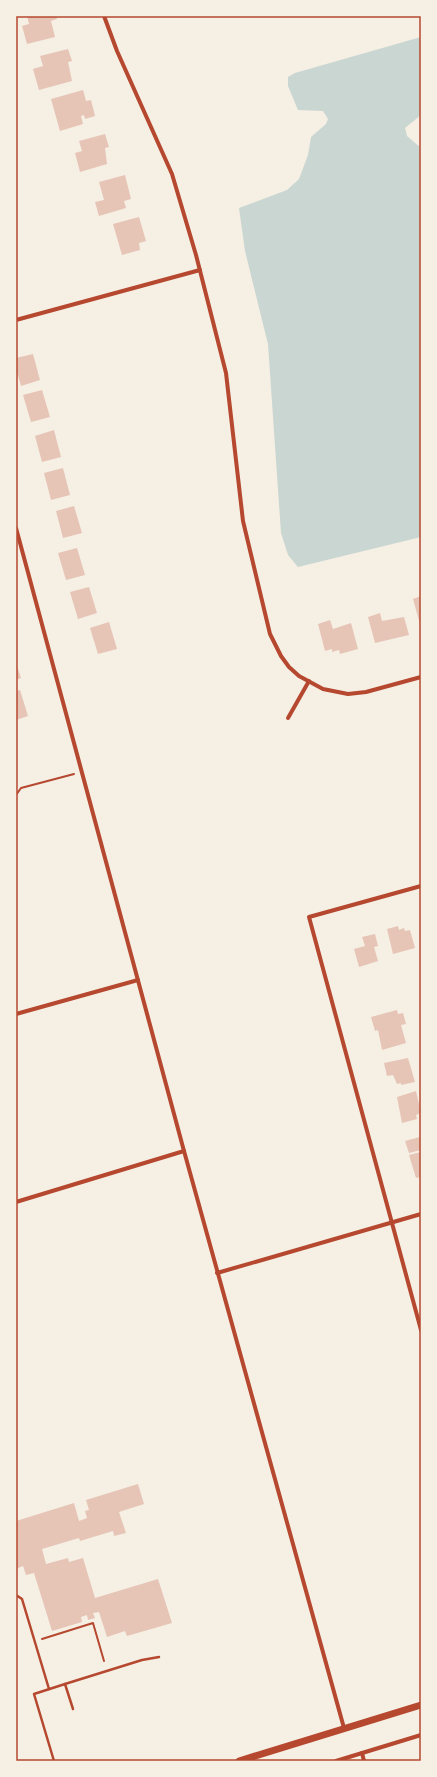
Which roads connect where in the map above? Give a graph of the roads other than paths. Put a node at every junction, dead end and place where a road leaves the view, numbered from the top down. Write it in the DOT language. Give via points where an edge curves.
graph roads {
  1 [pos="104,16"];
  2 [pos="200,270"];
  3 [pos="16,320"];
  4 [pos="16,528"];
  5 [pos="421,677"];
  6 [pos="309,681"];
  7 [pos="288,718"];
  8 [pos="421,886"];
  9 [pos="138,980"];
  10 [pos="16,1014"];
  11 [pos="184,1151"];
  12 [pos="16,1202"];
  13 [pos="421,1214"];
  14 [pos="391,1223"];
  15 [pos="217,1273"];
  16 [pos="421,1330"];
  17 [pos="16,1595"];
  18 [pos="159,1657"];
  19 [pos="65,1684"];
  20 [pos="49,1689"];
  21 [pos="421,1705"];
  22 [pos="74,1709"];
  23 [pos="344,1728"];
  24 [pos="421,1735"];
  25 [pos="362,1753"];
  26 [pos="54,1761"];
  27 [pos="239,1761"];
  28 [pos="336,1761"];
  29 [pos="364,1761"];
  1 -- 2 [label="street" via="172,174"];
  2 -- 3 [label="street"];
  2 -- 6 [label="street" via="226,372 242,522 259,595 270,634 281,656 299,676"];
  4 -- 9 [label="street"];
  5 -- 6 [label="street" via="366,692 348,694 323,689"];
  6 -- 7 [label="street"];
  8 -- 14 [label="street" via="309,917"];
  9 -- 10 [label="street"];
  9 -- 11 [label="street"];
  11 -- 12 [label="street"];
  11 -- 15 [label="street"];
  13 -- 14 [label="street"];
  14 -- 15 [label="street"];
  14 -- 16 [label="street"];
  15 -- 23 [label="street"];
  17 -- 20 [label="lane" via="22,1599"];
  18 -- 19 [label="lane"];
  19 -- 20 [label="lane"];
  19 -- 22 [label="lane"];
  20 -- 26 [label="lane" via="34,1694"];
  21 -- 23 [label="street"];
  23 -- 27 [label="street"];
  24 -- 25 [label="street"];
  25 -- 28 [label="street"];
  25 -- 29 [label="street"];
}
